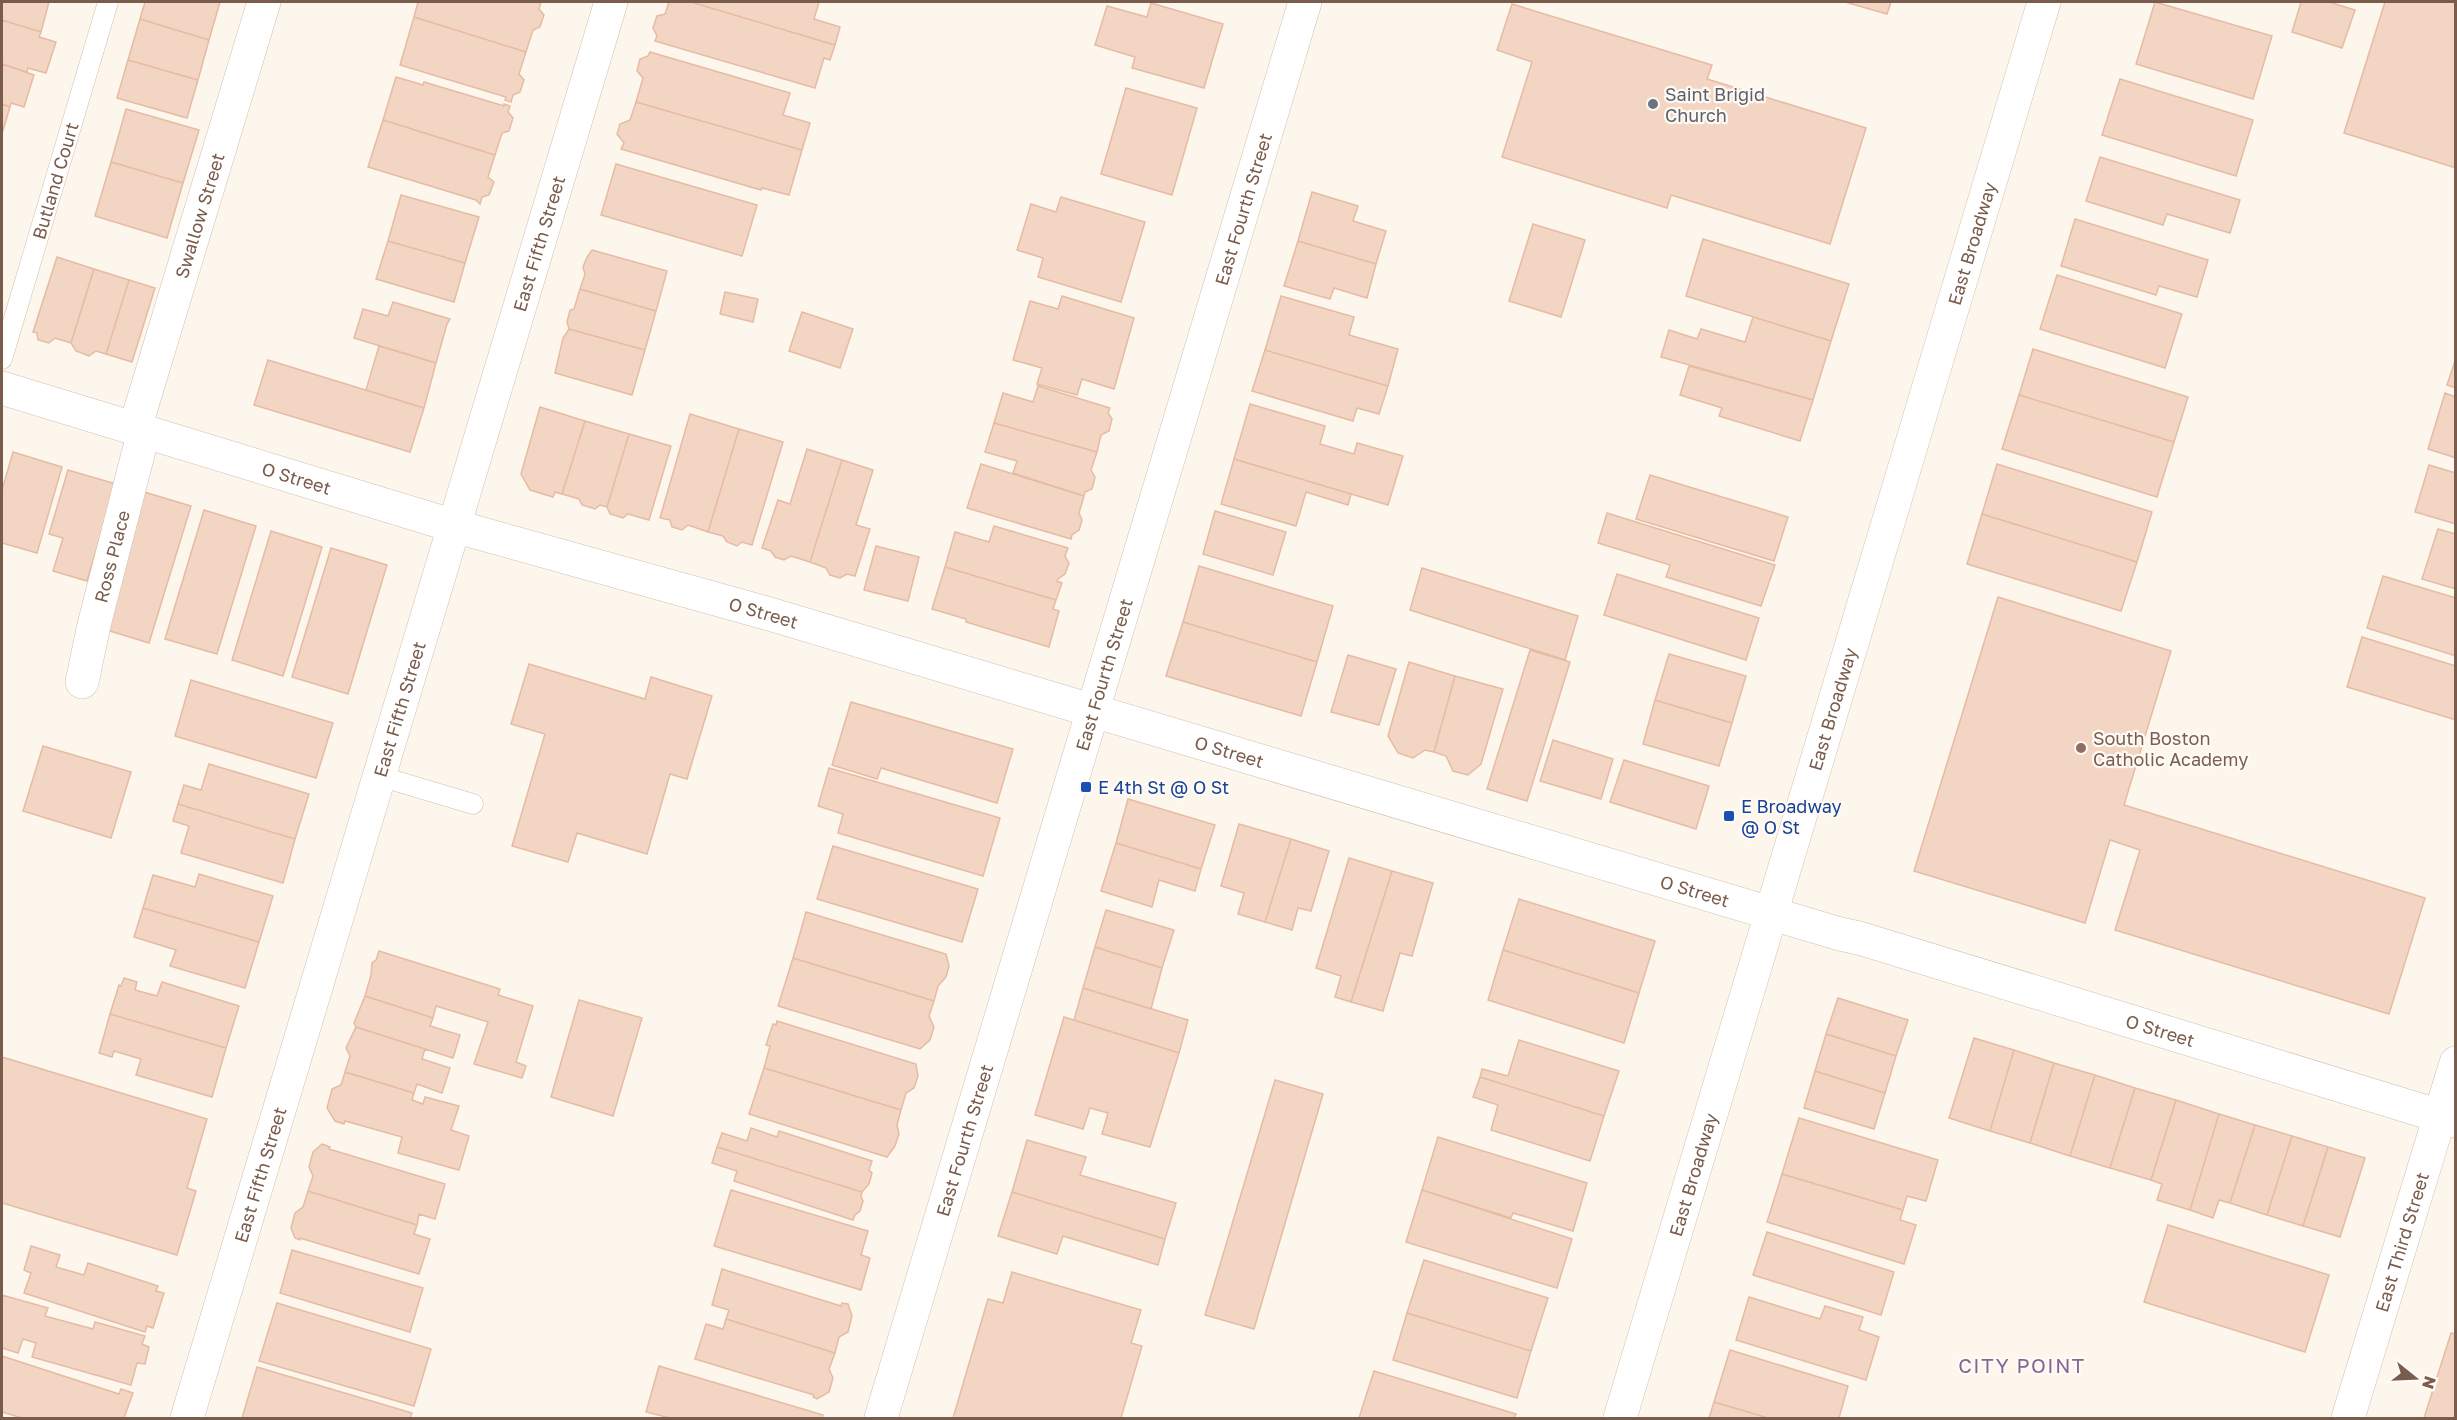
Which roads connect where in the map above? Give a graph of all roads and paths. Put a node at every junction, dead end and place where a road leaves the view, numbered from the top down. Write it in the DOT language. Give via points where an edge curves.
graph roads {
  1 [pos="108,2"];
  2 [pos="264,2"];
  3 [pos="611,2"];
  4 [pos="1305,2"];
  5 [pos="2044,2"];
  6 [pos="2,359"];
  7 [pos="2,388"];
  8 [pos="139,430"];
  9 [pos="454,525"];
  10 [pos="82,682"];
  11 [pos="1093,711"];
  12 [pos="379,776"];
  13 [pos="473,804"];
  14 [pos="1772,913"];
  15 [pos="2456,1063"];
  16 [pos="2447,1118"];
  17 [pos="187,1419"];
  18 [pos="881,1419"];
  19 [pos="1620,1419"];
  20 [pos="2348,1419"];
  1 -- 6 [label="lane, Butland Court"];
  2 -- 8 [label="street, Swallow Street"];
  3 -- 9 [label="street, East Fifth Street"];
  4 -- 11 [label="street, East Fourth Street"];
  5 -- 14 [label="street, East Broadway"];
  7 -- 8 [label="street, O Street"];
  8 -- 9 [label="street, O Street"];
  8 -- 10 [label="street, Ross Place"];
  9 -- 11 [label="street, O Street"];
  9 -- 12 [label="street, East Fifth Street"];
  11 -- 14 [label="street, O Street"];
  11 -- 18 [label="street, East Fourth Street"];
  12 -- 13 [label="lane"];
  12 -- 17 [label="street, East Fifth Street"];
  14 -- 16 [label="street, O Street"];
  14 -- 19 [label="street, East Broadway"];
  15 -- 16 [label="street, East Third Street"];
  16 -- 20 [label="street, East Third Street"];
}
